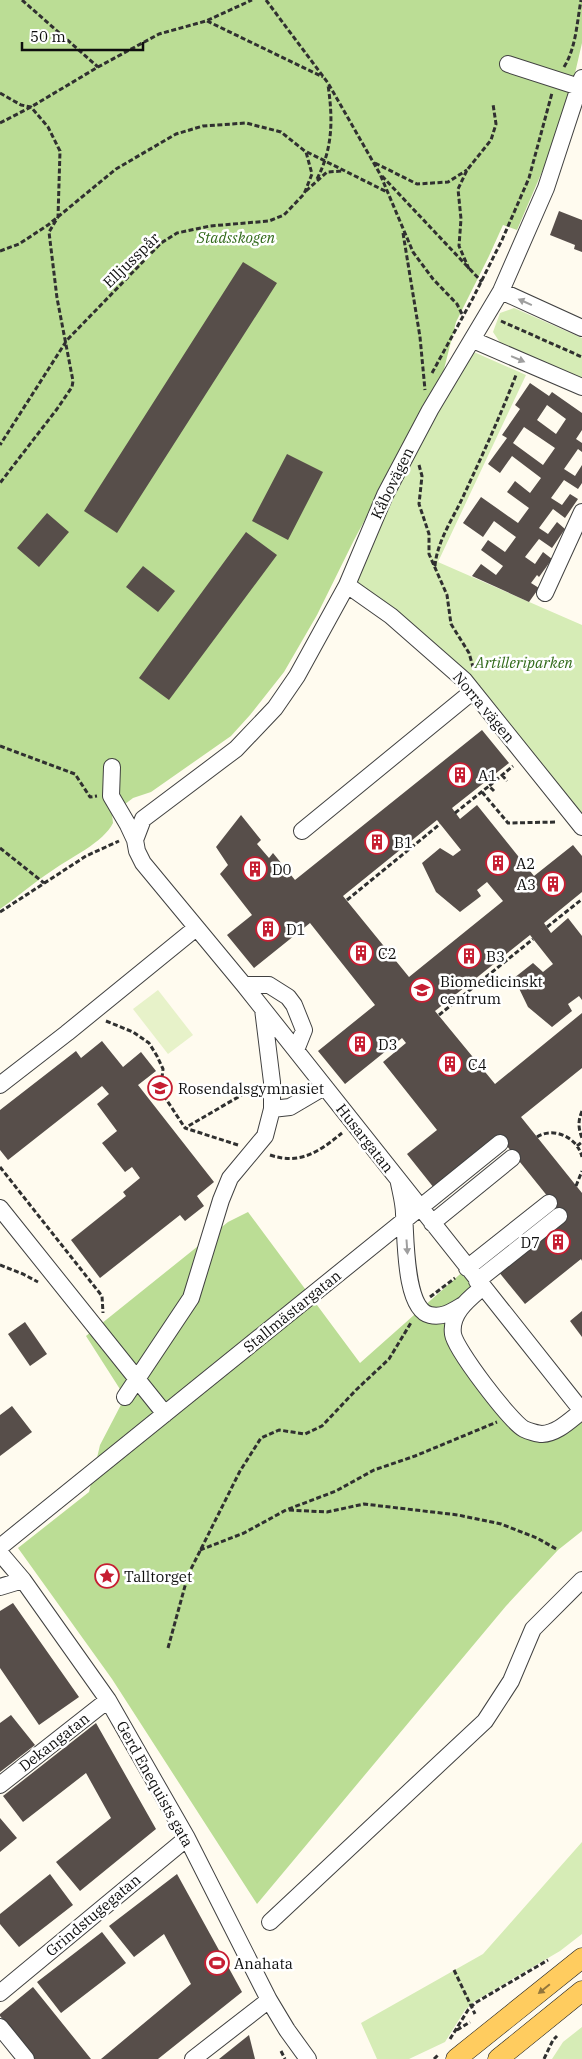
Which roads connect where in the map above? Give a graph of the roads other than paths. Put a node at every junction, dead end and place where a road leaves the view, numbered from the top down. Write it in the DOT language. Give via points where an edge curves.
graph roads {
  1 [pos="508,64"];
  2 [pos="581,84"];
  3 [pos="501,291"];
  4 [pos="582,328"];
  5 [pos="473,340"];
  6 [pos="582,387"];
  7 [pos="582,512"];
  8 [pos="347,585"];
  9 [pos="545,593"];
  10 [pos="473,691"];
  11 [pos="112,767"];
  12 [pos="580,824"];
  13 [pos="302,831"];
  14 [pos="135,840"];
  15 [pos="196,928"];
  16 [pos="244,985"];
  17 [pos="263,1008"];
  18 [pos="296,1050"];
  19 [pos="0,1085"];
  20 [pos="324,1087"];
  21 [pos="272,1109"];
  22 [pos="500,1143"];
  23 [pos="512,1158"];
  24 [pos="398,1181"];
  25 [pos="419,1207"];
  26 [pos="0,1208"];
  27 [pos="405,1219"];
  28 [pos="432,1223"];
  29 [pos="467,1268"];
  30 [pos="480,1284"];
  31 [pos="463,1305"];
  32 [pos="137,1379"];
  33 [pos="125,1397"];
  34 [pos="582,1411"];
  35 [pos="165,1414"];
  36 [pos="0,1548"];
  37 [pos="0,1553"];
  38 [pos="23,1580"];
  39 [pos="582,1580"];
  40 [pos="0,1587"];
  41 [pos="108,1700"];
  42 [pos="0,1785"];
  43 [pos="187,1838"];
  44 [pos="270,1922"];
  45 [pos="582,1958"];
  46 [pos="582,1991"];
  47 [pos="0,1992"];
  48 [pos="270,2000"];
  49 [pos="0,2027"];
  50 [pos="287,2030"];
  51 [pos="449,2051"];
  52 [pos="26,2059"];
  53 [pos="193,2059"];
  54 [pos="299,2059"];
  55 [pos="308,2059"];
  56 [pos="498,2059"];
  1 -- 2 [label="street"];
  2 -- 3 [label="street, Kåbovägen" via="546,188"];
  4 -- 3 [label="street, one-way"];
  3 -- 5 [label="street, Kåbovägen"];
  5 -- 6 [label="street, one-way"];
  5 -- 8 [label="street, Kåbovägen" via="384,495"];
  7 -- 9 [label="street"];
  8 -- 10 [label="street, Norra vägen" via="391,616"];
  8 -- 14 [label="street, Kåbovägen" via="297,676 274,708 236,749 143,819"];
  10 -- 12 [label="street, Norra vägen"];
  10 -- 13 [label="street"];
  11 -- 14 [label="street, Husargatan" via="111,796"];
  14 -- 15 [label="street, Husargatan" via="143,863"];
  15 -- 16 [label="street, Husargatan"];
  15 -- 19 [label="street"];
  16 -- 17 [label="street, Husargatan"];
  16 -- 18 [label="street" via="269,985 288,997 304,1030"];
  17 -- 18 [label="street, Husargatan"];
  17 -- 21 [label="street"];
  18 -- 20 [label="street, Husargatan"];
  20 -- 21 [label="street" via="290,1107"];
  20 -- 24 [label="street, Husargatan"];
  21 -- 32 [label="street" via="265,1136 230,1178 191,1298"];
  22 -- 25 [label="street, Stallmästargatan"];
  23 -- 28 [label="street"];
  24 -- 25 [label="street, Husargatan"];
  24 -- 27 [label="street"];
  25 -- 27 [label="street, Stallmästargatan"];
  25 -- 28 [label="street, Husargatan"];
  26 -- 32 [label="street"];
  27 -- 31 [label="street, one-way" via="409,1280 419,1306 428,1315 441,1316"];
  27 -- 35 [label="street, Stallmästargatan"];
  28 -- 29 [label="street, Husargatan"];
  29 -- 30 [label="street, Husargatan"];
  29 -- 30 [label="street" via="554,1210"];
  30 -- 31 [label="street"];
  30 -- 34 [label="street, Husargatan"];
  31 -- 34 [label="street" via="454,1319 453,1334 461,1351 524,1429 541,1434 556,1430"];
  32 -- 33 [label="street"];
  32 -- 35 [label="street"];
  35 -- 36 [label="street, Stallmästargatan"];
  37 -- 38 [label="street, Gerd Enequists gata"];
  38 -- 40 [label="street"];
  38 -- 41 [label="street, Gerd Enequists gata"];
  39 -- 44 [label="street" via="533,1629 511,1681 485,1721"];
  41 -- 42 [label="street, Dekangatan"];
  41 -- 43 [label="street, Gerd Enequists gata"];
  43 -- 47 [label="street, Grindstugegatan"];
  43 -- 48 [label="street, Gerd Enequists gata"];
  45 -- 51 [label="main road, one-way"];
  46 -- 56 [label="main road"];
  48 -- 50 [label="street, Gerd Enequists gata"];
  48 -- 53 [label="street"];
  49 -- 52 [label="street"];
  50 -- 54 [label="street, Gerd Enequists gata"];
  50 -- 55 [label="street, Gerd Enequists gata"];
}
